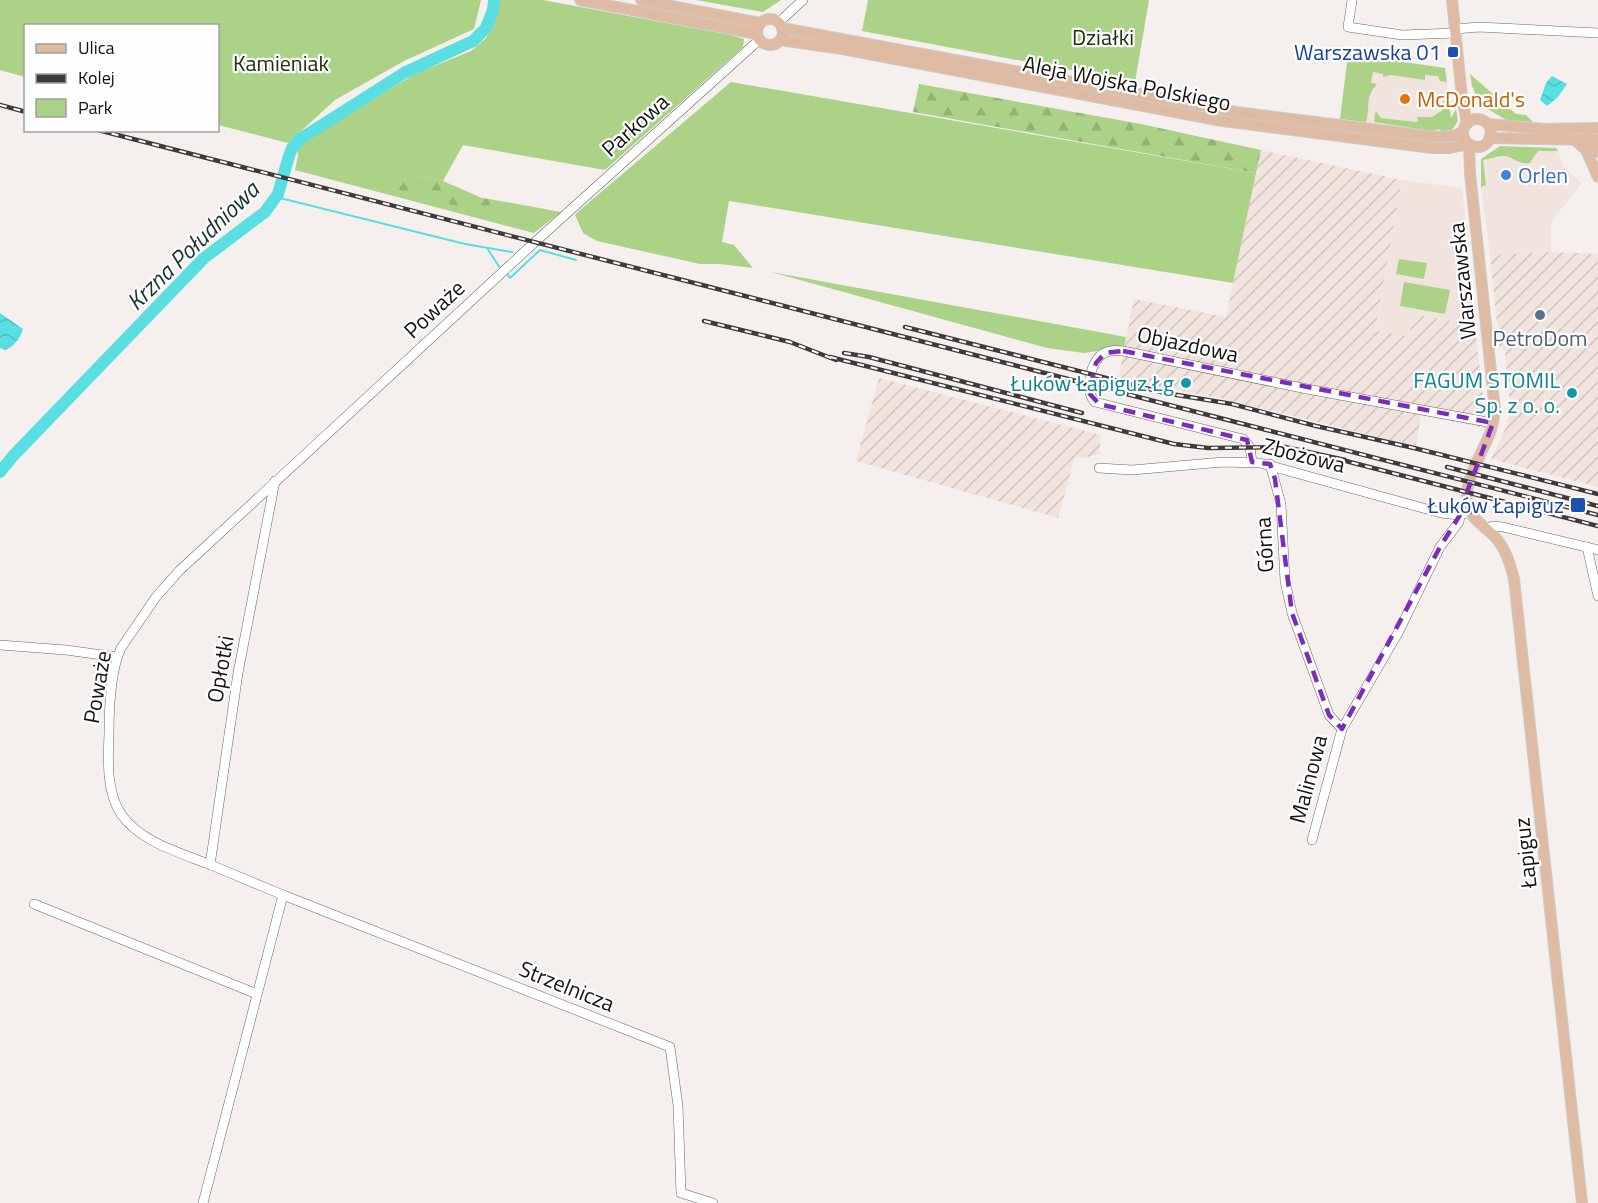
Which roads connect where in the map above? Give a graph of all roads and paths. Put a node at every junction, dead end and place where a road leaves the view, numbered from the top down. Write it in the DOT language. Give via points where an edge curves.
graph roads {
  1 [pos="580,0"];
  2 [pos="640,0"];
  3 [pos="803,0"];
  4 [pos="1352,0"];
  5 [pos="1452,0"];
  6 [pos="780,25"];
  7 [pos="1456,31"];
  8 [pos="758,32"];
  9 [pos="1598,33"];
  10 [pos="780,40"];
  11 [pos="1474,125"];
  12 [pos="1598,128"];
  13 [pos="1573,135"];
  14 [pos="1490,138"];
  15 [pos="1595,140"];
  16 [pos="1474,145"];
  17 [pos="1598,152"];
  18 [pos="1598,177"];
  19 [pos="538,239"];
  20 [pos="1493,423"];
  21 [pos="1252,462"];
  22 [pos="1270,464"];
  23 [pos="1099,468"];
  24 [pos="275,481"];
  25 [pos="1465,514"];
  26 [pos="1487,529"];
  27 [pos="1587,547"];
  28 [pos="1598,550"];
  29 [pos="1598,596"];
  30 [pos="0,645"];
  31 [pos="117,657"];
  32 [pos="1342,729"];
  33 [pos="1312,840"];
  34 [pos="210,865"];
  35 [pos="283,895"];
  36 [pos="34,904"];
  37 [pos="257,994"];
  38 [pos="203,1203"];
  39 [pos="712,1203"];
  40 [pos="1582,1203"];
  1 -- 8 [label="main road"];
  2 -- 8 [label="main road"];
  3 -- 6 [label="street"];
  4 -- 7 [label="street" via="1348,27 1402,35"];
  5 -- 7 [label="main road"];
  6 -- 8 [label="main road" via="769,18"];
  6 -- 10 [label="main road"];
  6 -- 11 [label="main road, Aleja Wojska Polskiego" via="1236,112 1435,137 1453,136"];
  7 -- 9 [label="street" via="1479,27"];
  7 -- 11 [label="main road" via="1462,86"];
  8 -- 10 [label="main road" via="768,45"];
  8 -- 19 [label="street, Parkowa"];
  10 -- 16 [label="main road, Aleja Wojska Polskiego" via="1261,127 1432,148"];
  11 -- 13 [label="main road, Aleja Wojska Polskiego"];
  11 -- 14 [label="main road" via="1491,130"];
  11 -- 16 [label="main road" via="1465,139"];
  12 -- 13 [label="main road"];
  13 -- 14 [label="main road"];
  13 -- 15 [label="main road"];
  13 -- 18 [label="main road" via="1586,150"];
  14 -- 16 [label="main road"];
  15 -- 17 [label="main road"];
  16 -- 20 [label="main road, Warszawska" via="1472,184 1494,398"];
  19 -- 24 [label="street, Poważe"];
  20 -- 21 [label="street, Objazdowa" via="1123,351 1105,353 1098,359 1089,384 1095,402 1243,439 1250,447"];
  20 -- 25 [label="main road, Warszawska" via="1467,492"];
  21 -- 22 [label="street, Zbożowa"];
  21 -- 23 [label="street, Zbożowa" via="1132,470"];
  22 -- 25 [label="street, Zbożowa" via="1441,513"];
  22 -- 32 [label="street, Górna" via="1281,504 1285,580 1296,624 1329,715"];
  24 -- 31 [label="street, Poważe" via="179,570"];
  24 -- 34 [label="street, Opłotki" via="240,661"];
  25 -- 26 [label="main road, Łapiguz"];
  25 -- 32 [label="street, Malinowa" via="1440,547 1398,633"];
  26 -- 27 [label="street" via="1496,525"];
  26 -- 40 [label="main road, Łapiguz" via="1505,552 1517,598"];
  27 -- 28 [label="street"];
  27 -- 29 [label="street"];
  30 -- 31 [label="street"];
  31 -- 34 [label="street, Poważe" via="108,746 110,784 120,813 139,832"];
  32 -- 33 [label="street, Malinowa"];
  34 -- 35 [label="street, Poważe"];
  35 -- 37 [label="street"];
  35 -- 39 [label="street, Strzelnicza" via="670,1047 678,1106 681,1193"];
  36 -- 37 [label="street"];
  37 -- 38 [label="street"];
}
